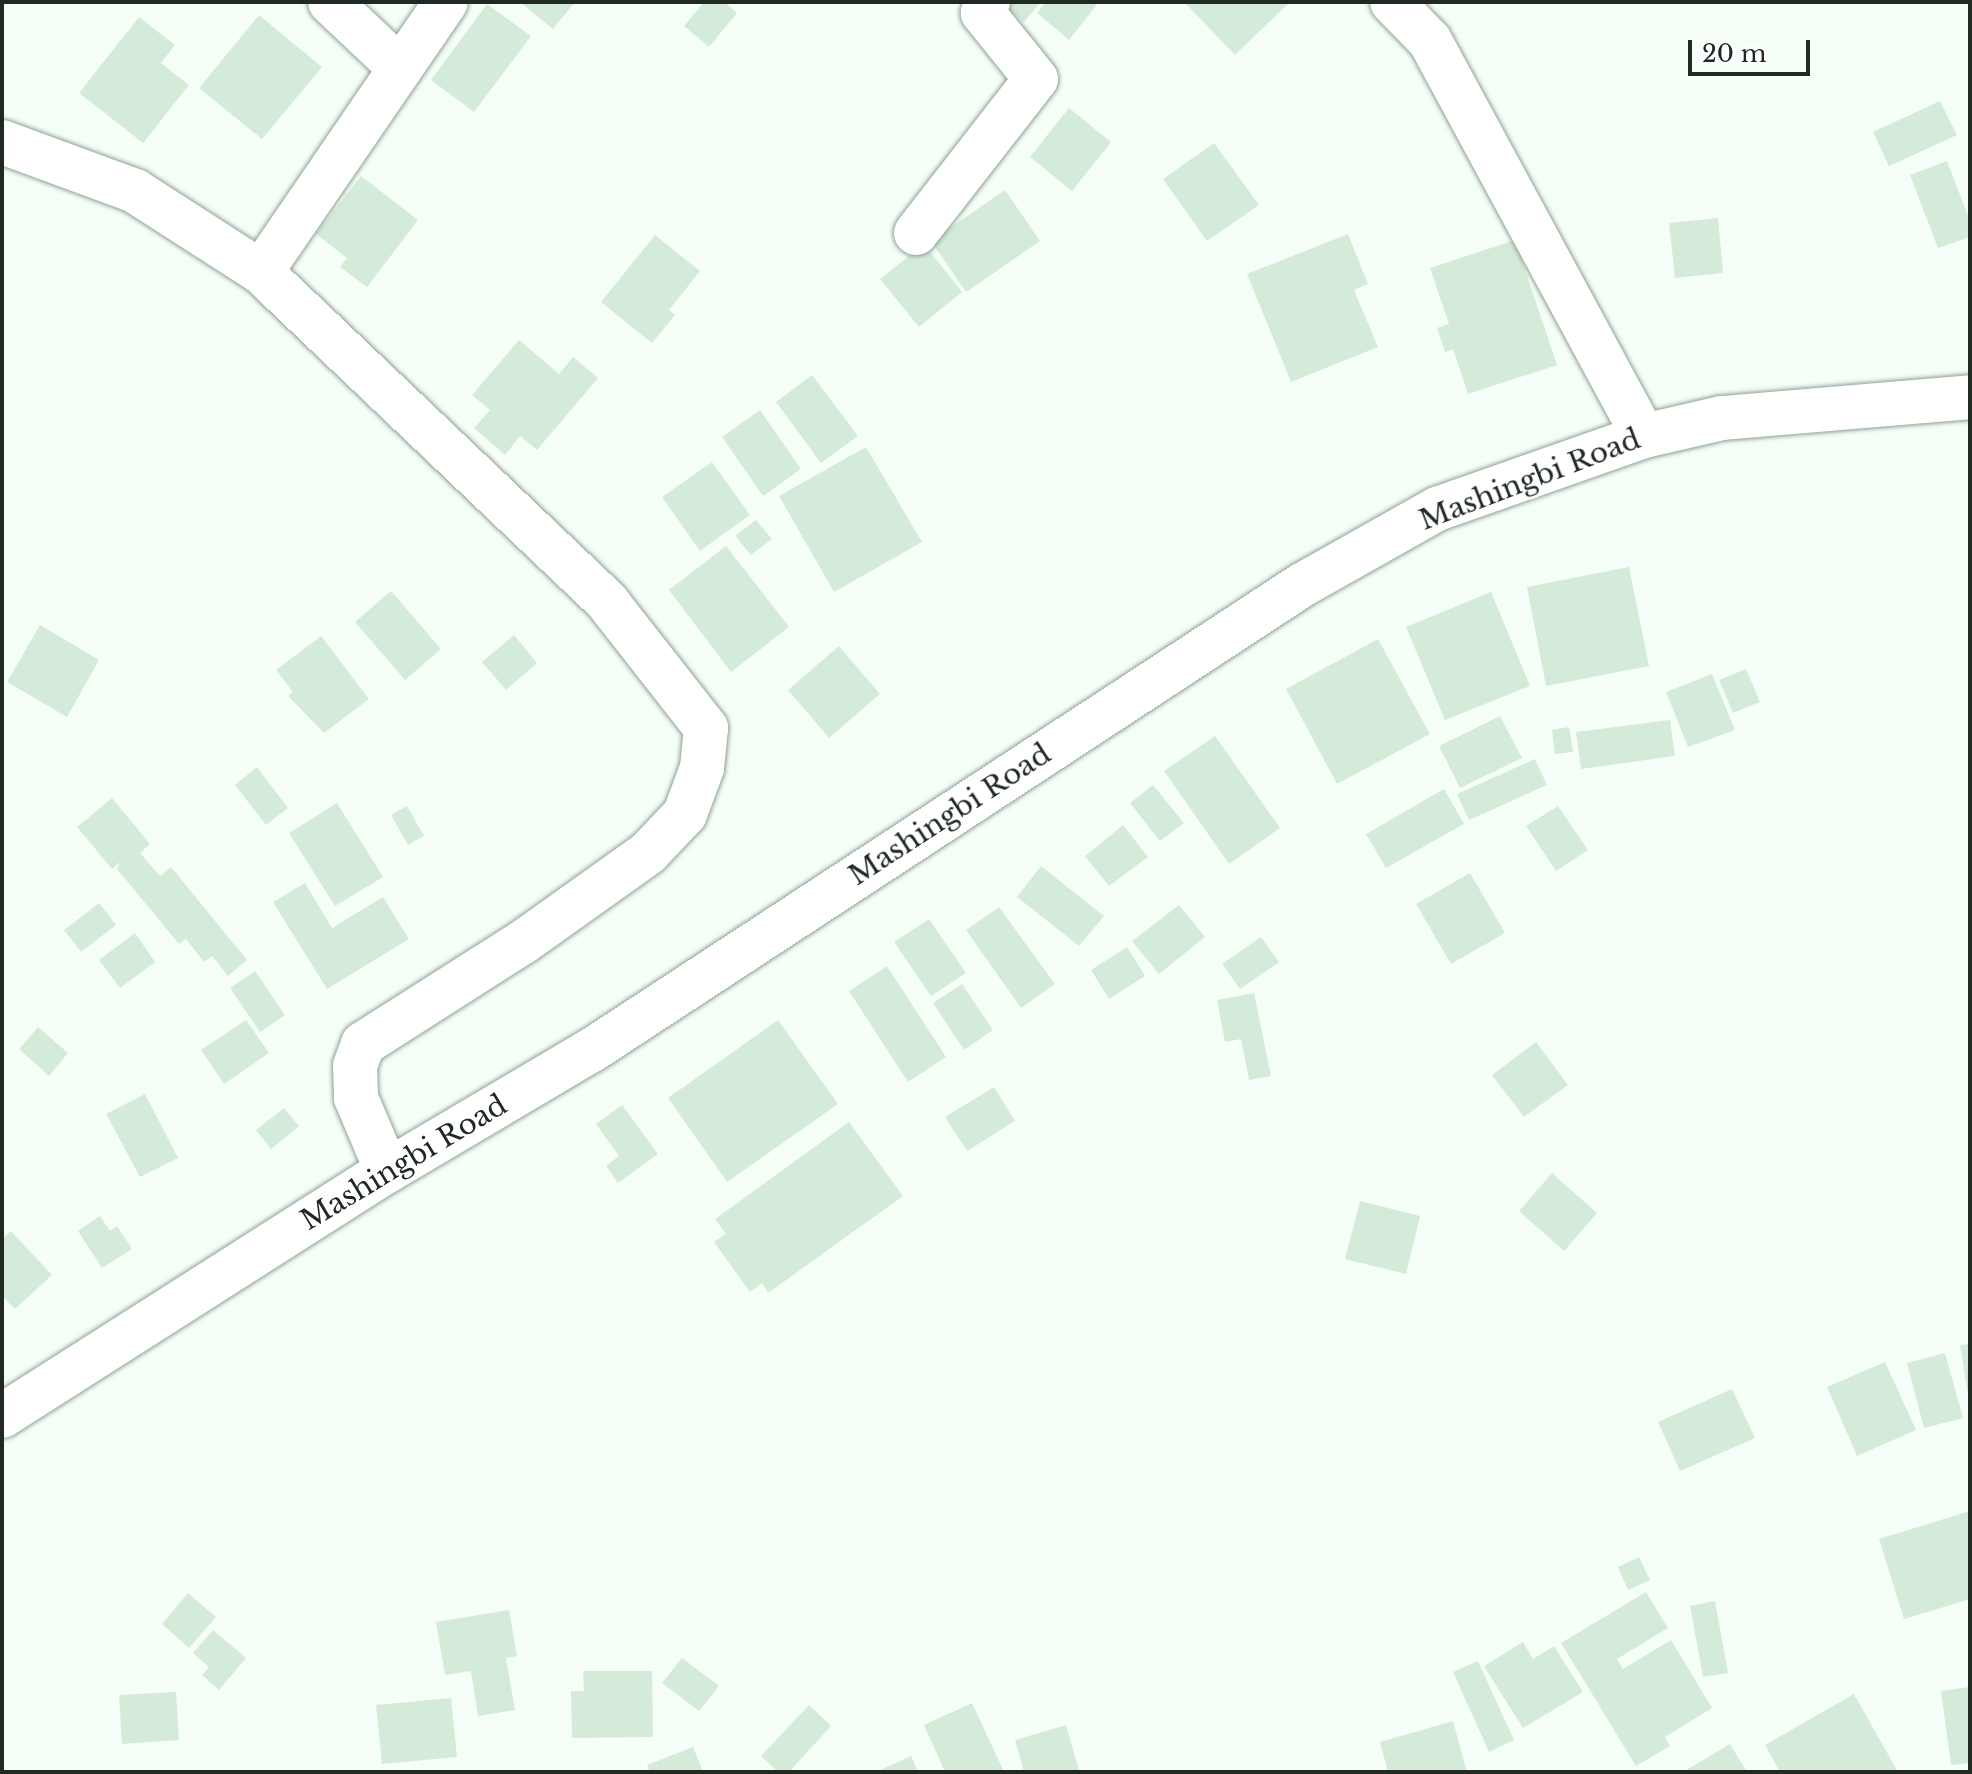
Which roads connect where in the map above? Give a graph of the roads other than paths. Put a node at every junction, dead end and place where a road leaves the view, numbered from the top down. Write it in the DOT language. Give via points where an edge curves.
graph roads {
  1 [pos="330,2"];
  2 [pos="446,2"];
  3 [pos="988,2"];
  4 [pos="1392,2"];
  5 [pos="400,68"];
  6 [pos="2,142"];
  7 [pos="916,233"];
  8 [pos="261,272"];
  9 [pos="1970,397"];
  10 [pos="1644,436"];
  11 [pos="387,1171"];
  12 [pos="2,1416"];
  1 -- 5 [label="street"];
  2 -- 5 [label="street"];
  3 -- 7 [label="street" via="983,13 1036,79"];
  4 -- 10 [label="street" via="1430,41"];
  5 -- 8 [label="street"];
  6 -- 8 [label="street" via="135,191"];
  8 -- 11 [label="street" via="608,603 706,728 702,768 685,814 648,853 523,942 363,1044 355,1066 356,1098"];
  9 -- 10 [label="street, Mashingbi Road" via="1722,418"];
  10 -- 11 [label="street, Mashingbi Road" via="1437,509 1302,585 592,1050"];
  11 -- 12 [label="street, Mashingbi Road"];
}
